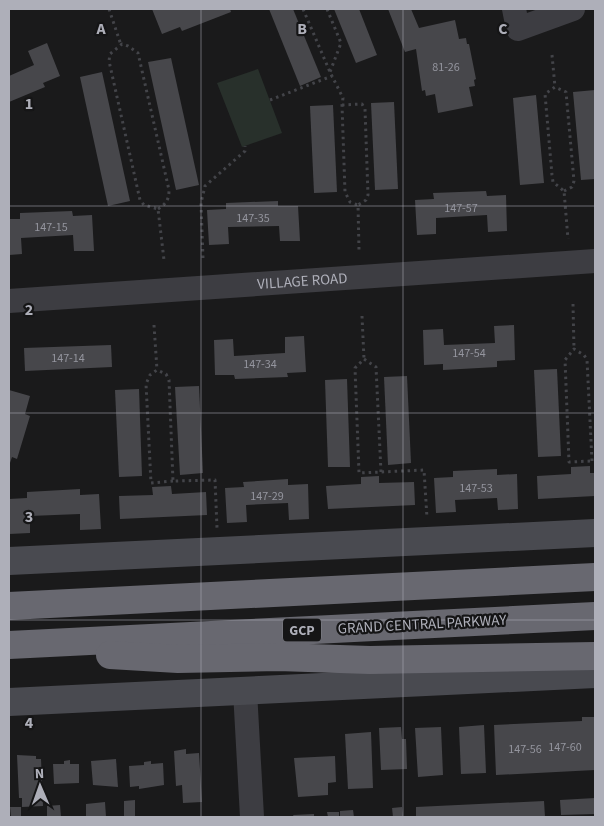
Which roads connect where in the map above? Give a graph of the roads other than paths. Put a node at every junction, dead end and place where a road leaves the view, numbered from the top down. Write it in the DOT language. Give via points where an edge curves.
graph roads {
  1 [pos="573,9"];
  2 [pos="516,19"];
  3 [pos="595,261"];
  4 [pos="9,301"];
  5 [pos="595,533"];
  6 [pos="9,561"];
  7 [pos="595,577"];
  8 [pos="9,606"];
  9 [pos="595,616"];
  10 [pos="9,644"];
  11 [pos="9,650"];
  12 [pos="595,656"];
  13 [pos="595,674"];
  14 [pos="245,691"];
  15 [pos="9,702"];
  16 [pos="252,817"];
  1 -- 2 [label="street"];
  3 -- 4 [label="street, VILLAGE ROAD"];
  5 -- 6 [label="main road"];
  7 -- 8 [label="highway"];
  9 -- 10 [label="highway, GRAND CENTRAL PARKWAY / GCP"];
  11 -- 12 [label="highway" via="178,659"];
  13 -- 14 [label="main road"];
  14 -- 15 [label="main road"];
  14 -- 16 [label="street"];
}
